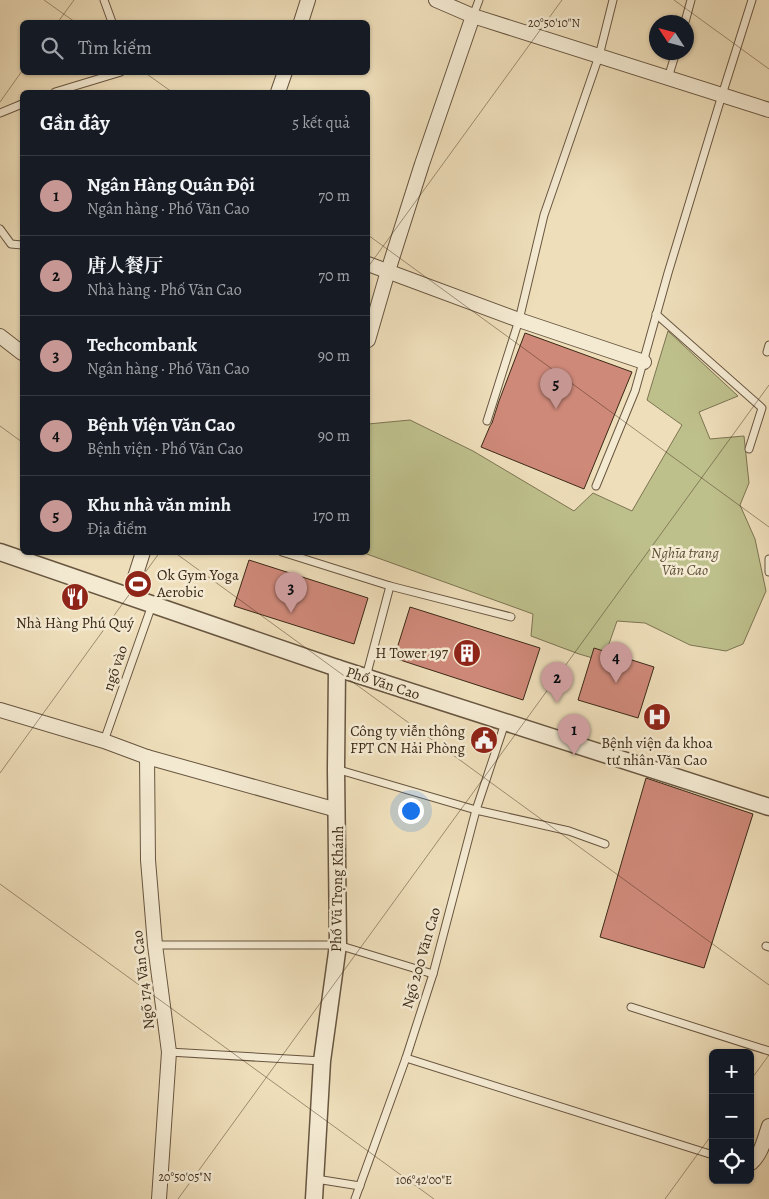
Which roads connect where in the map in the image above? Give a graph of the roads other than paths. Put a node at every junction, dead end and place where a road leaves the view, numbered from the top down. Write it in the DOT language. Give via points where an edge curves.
graph roads {
  1 [pos="104,0"];
  2 [pos="308,0"];
  3 [pos="436,0"];
  4 [pos="479,0"];
  5 [pos="613,0"];
  6 [pos="691,0"];
  7 [pos="752,0"];
  8 [pos="687,15"];
  9 [pos="473,16"];
  10 [pos="111,20"];
  11 [pos="302,20"];
  12 [pos="599,56"];
  13 [pos="674,60"];
  14 [pos="110,75"];
  15 [pos="284,75"];
  16 [pos="668,78"];
  17 [pos="62,90"];
  18 [pos="279,90"];
  19 [pos="722,95"];
  20 [pos="20,105"];
  21 [pos="769,110"];
  22 [pos="0,113"];
  23 [pos="0,229"];
  24 [pos="20,245"];
  25 [pos="370,265"];
  26 [pos="388,272"];
  27 [pos="656,314"];
  28 [pos="519,320"];
  29 [pos="370,333"];
  30 [pos="0,336"];
  31 [pos="20,351"];
  32 [pos="644,362"];
  33 [pos="487,421"];
  34 [pos="749,449"];
  35 [pos="596,486"];
  36 [pos="0,552"];
  37 [pos="141,555"];
  38 [pos="292,555"];
  39 [pos="769,559"];
  40 [pos="769,572"];
  41 [pos="390,586"];
  42 [pos="129,596"];
  43 [pos="152,604"];
  44 [pos="511,617"];
  45 [pos="337,668"];
  46 [pos="366,677"];
  47 [pos="0,710"];
  48 [pos="505,722"];
  49 [pos="104,741"];
  50 [pos="147,758"];
  51 [pos="336,769"];
  52 [pos="769,807"];
  53 [pos="337,810"];
  54 [pos="476,810"];
  55 [pos="605,844"];
  56 [pos="155,945"];
  57 [pos="338,945"];
  58 [pos="433,974"];
  59 [pos="631,1006"];
  60 [pos="769,1051"];
  61 [pos="169,1052"];
  62 [pos="406,1058"];
  63 [pos="322,1061"];
  64 [pos="769,1126"];
  65 [pos="709,1154"];
  66 [pos="754,1160"];
  67 [pos="315,1179"];
  68 [pos="360,1186"];
  69 [pos="159,1199"];
  70 [pos="314,1199"];
  71 [pos="355,1199"];
  1 -- 10 [label="lane"];
  2 -- 11 [label="street"];
  3 -- 9 [label="street"];
  4 -- 9 [label="lane"];
  5 -- 12 [label="lane"];
  6 -- 8 [label="lane"];
  7 -- 19 [label="lane"];
  9 -- 12 [label="street"];
  9 -- 26 [label="street"];
  12 -- 16 [label="street"];
  12 -- 28 [label="lane" via="544,215"];
  13 -- 16 [label="lane"];
  14 -- 17 [label="lane"];
  15 -- 18 [label="street"];
  16 -- 19 [label="street"];
  19 -- 21 [label="street"];
  19 -- 27 [label="lane"];
  20 -- 22 [label="lane"];
  23 -- 24 [label="lane" via="11,244"];
  25 -- 26 [label="street"];
  26 -- 28 [label="street"];
  26 -- 29 [label="street"];
  27 -- 32 [label="lane"];
  27 -- 34 [label="lane" via="762,408"];
  28 -- 32 [label="street"];
  28 -- 33 [label="lane"];
  30 -- 31 [label="street"];
  32 -- 35 [label="lane" via="626,416"];
  36 -- 42 [label="street, Phố Văn Cao"];
  37 -- 42 [label="street"];
  38 -- 41 [label="lane"];
  39 -- 40 [label="lane"];
  41 -- 44 [label="lane"];
  41 -- 46 [label="lane"];
  42 -- 43 [label="street, Phố Văn Cao"];
  43 -- 45 [label="street, Phố Văn Cao"];
  43 -- 49 [label="lane, ngõ vào"];
  45 -- 46 [label="street, Phố Văn Cao"];
  45 -- 51 [label="street, Phố Vũ Trọng Khánh"];
  46 -- 48 [label="street, Phố Văn Cao"];
  47 -- 49 [label="street"];
  48 -- 52 [label="street, Phố Văn Cao"];
  48 -- 54 [label="lane, Ngõ 200 Văn Cao"];
  49 -- 50 [label="street"];
  50 -- 53 [label="street"];
  50 -- 56 [label="street, Ngõ 174 Văn Cao" via="148,860"];
  51 -- 53 [label="street, Phố Vũ Trọng Khánh"];
  51 -- 54 [label="lane"];
  53 -- 57 [label="street, Phố Vũ Trọng Khánh"];
  54 -- 55 [label="lane" via="569,831"];
  54 -- 58 [label="lane, Ngõ 200 Văn Cao"];
  56 -- 57 [label="lane"];
  56 -- 61 [label="street, Ngõ 174 Văn Cao"];
  57 -- 58 [label="lane"];
  57 -- 63 [label="street, Phố Vũ Trọng Khánh"];
  58 -- 62 [label="lane, Ngõ 200 Văn Cao"];
  59 -- 60 [label="lane"];
  61 -- 63 [label="lane"];
  61 -- 69 [label="street, Ngõ 174 Văn Cao"];
  62 -- 65 [label="lane"];
  62 -- 68 [label="lane, Ngõ 200 Văn Cao"];
  63 -- 67 [label="street, Phố Vũ Trọng Khánh"];
  64 -- 66 [label="street"];
  67 -- 68 [label="lane"];
  67 -- 70 [label="street, Phố Vũ Trọng Khánh"];
  68 -- 71 [label="lane, Ngõ 200 Văn Cao"];
}
